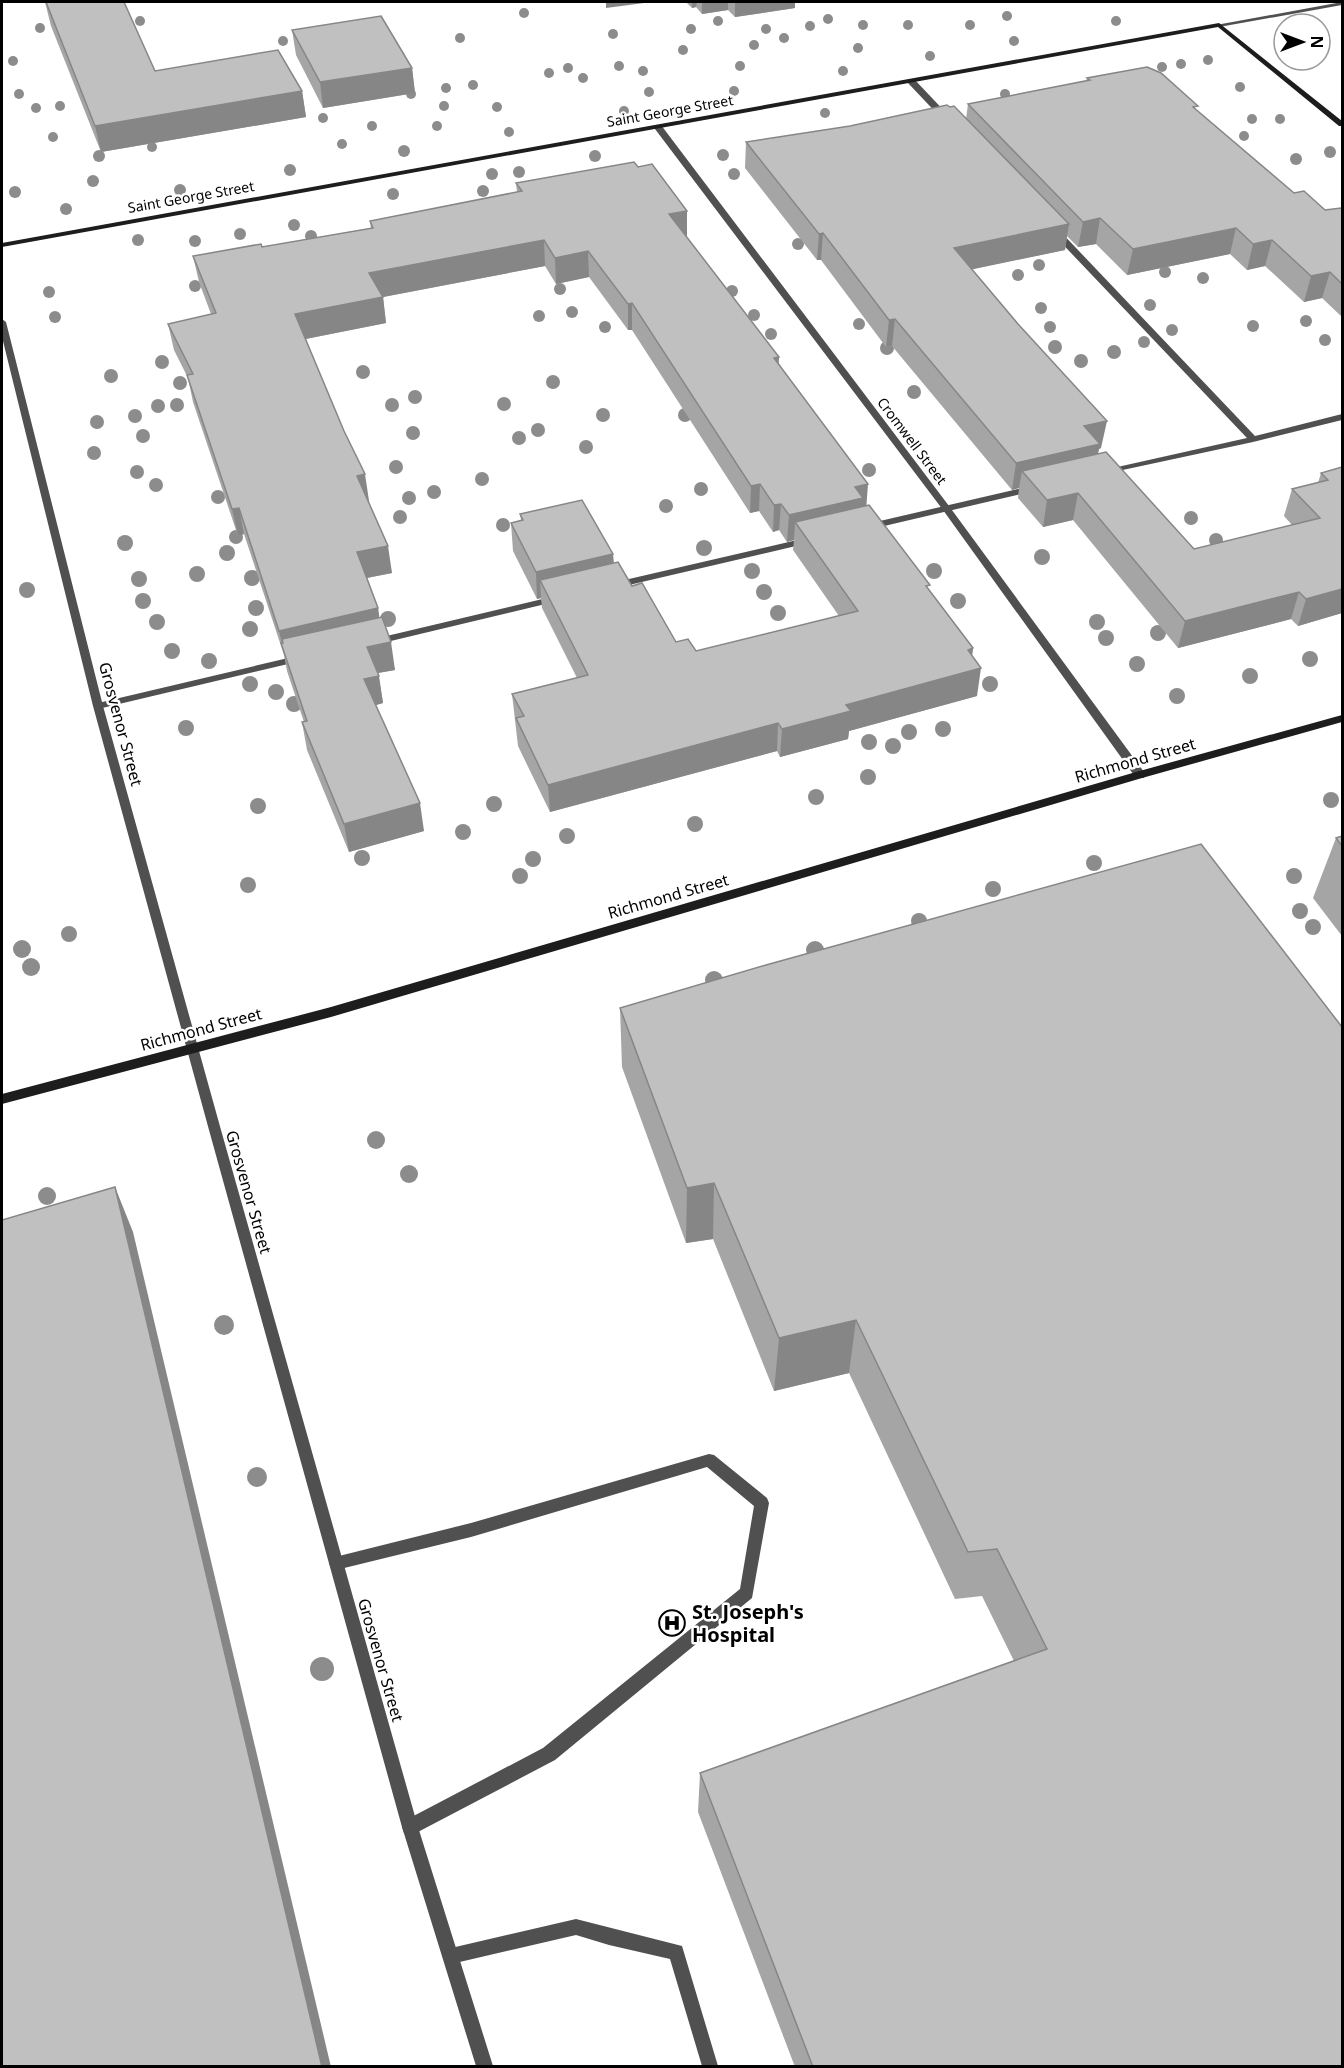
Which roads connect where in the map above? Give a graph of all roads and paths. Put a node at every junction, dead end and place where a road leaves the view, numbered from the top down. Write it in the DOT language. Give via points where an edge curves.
graph roads {
  1 [pos="1342,3"];
  2 [pos="1219,25"];
  3 [pos="911,81"];
  4 [pos="1342,124"];
  5 [pos="658,127"];
  6 [pos="955,127"];
  7 [pos="1046,222"];
  8 [pos="2,245"];
  9 [pos="2,322"];
  10 [pos="1342,417"];
  11 [pos="1253,439"];
  12 [pos="1095,475"];
  13 [pos="1049,485"];
  14 [pos="945,508"];
  15 [pos="855,530"];
  16 [pos="820,538"];
  17 [pos="610,586"];
  18 [pos="564,597"];
  19 [pos="366,643"];
  20 [pos="308,657"];
  21 [pos="98,706"];
  22 [pos="1342,719"];
  23 [pos="1140,775"];
  24 [pos="193,1049"];
  25 [pos="2,1099"];
  26 [pos="336,1563"];
  27 [pos="411,1827"];
  28 [pos="451,1956"];
  29 [pos="485,2067"];
  30 [pos="710,2067"];
  1 -- 2 [label="street, Saint George Street"];
  2 -- 3 [label="street, Saint George Street"];
  2 -- 4 [label="street"];
  3 -- 5 [label="street, Saint George Street"];
  3 -- 6 [label="street"];
  5 -- 8 [label="street, Saint George Street"];
  5 -- 14 [label="street, Cromwell Street"];
  7 -- 11 [label="street"];
  9 -- 21 [label="street, Grosvenor Street"];
  10 -- 11 [label="street"];
  11 -- 12 [label="street"];
  13 -- 14 [label="street"];
  14 -- 15 [label="street"];
  14 -- 23 [label="street, Cromwell Street"];
  16 -- 17 [label="street"];
  18 -- 19 [label="street"];
  20 -- 21 [label="street"];
  21 -- 24 [label="street, Grosvenor Street"];
  22 -- 23 [label="street, Richmond Street"];
  23 -- 24 [label="street, Richmond Street"];
  24 -- 25 [label="street, Richmond Street"];
  24 -- 26 [label="street, Grosvenor Street"];
  26 -- 27 [label="street, Grosvenor Street"];
  26 -- 27 [label="street" via="471,1530 709,1460 762,1503 747,1593 549,1754"];
  27 -- 28 [label="street, Grosvenor Street"];
  28 -- 29 [label="street, Grosvenor Street"];
  28 -- 30 [label="street" via="576,1927 676,1952"];
}
